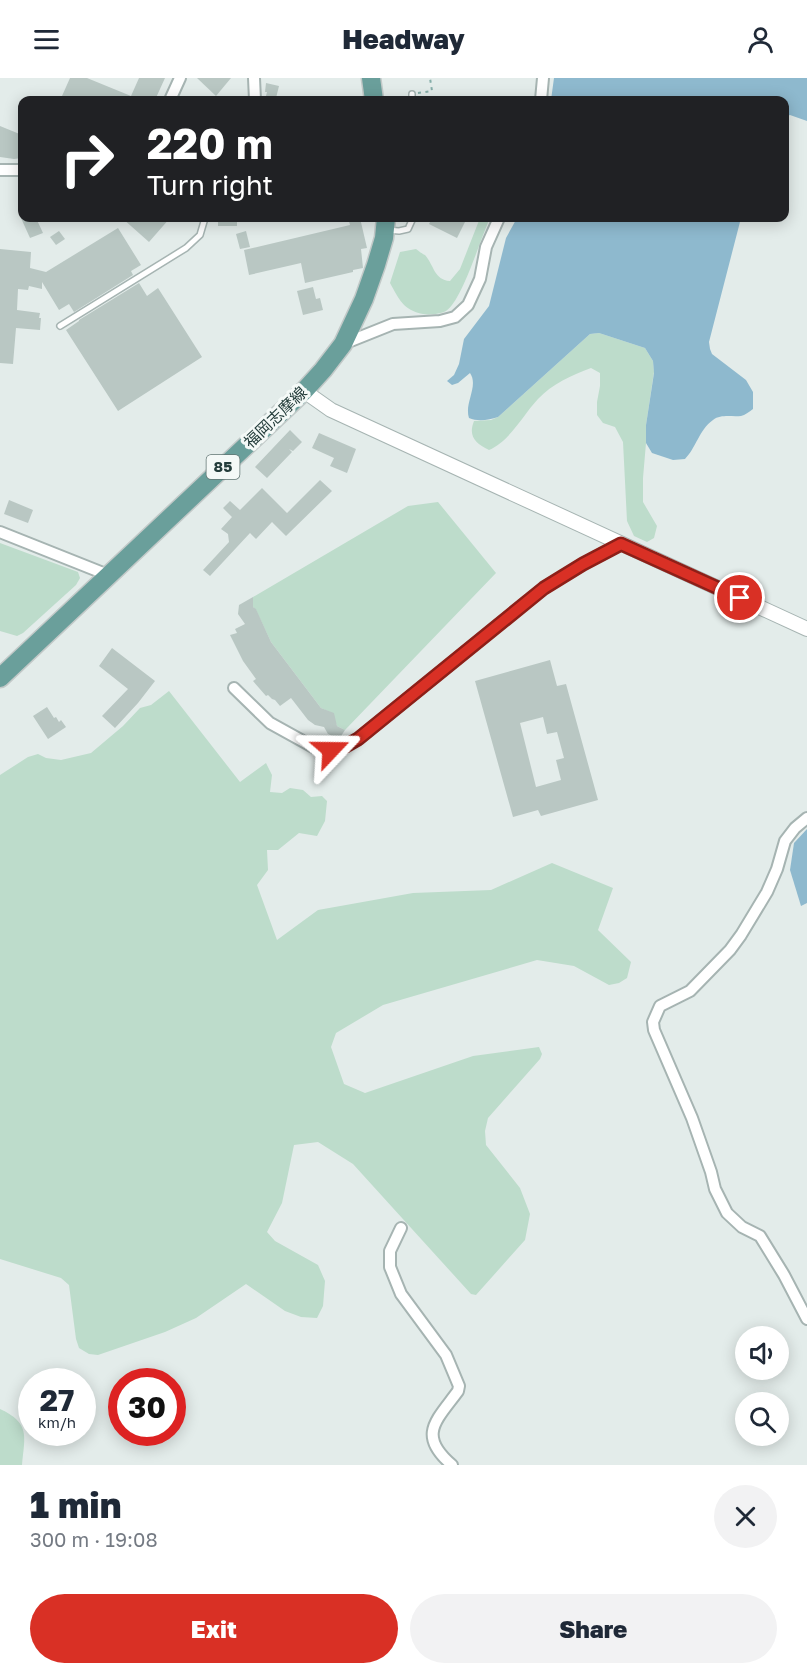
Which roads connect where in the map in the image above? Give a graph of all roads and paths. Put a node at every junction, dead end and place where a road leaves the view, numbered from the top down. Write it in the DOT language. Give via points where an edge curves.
graph roads {
  1 [pos="180,78"];
  2 [pos="254,78"];
  3 [pos="371,78"];
  4 [pos="430,78"];
  5 [pos="543,78"];
  6 [pos="172,96"];
  7 [pos="255,96"];
  8 [pos="373,96"];
  9 [pos="415,96"];
  10 [pos="541,96"];
  11 [pos="0,170"];
  12 [pos="18,170"];
  13 [pos="204,222"];
  14 [pos="411,222"];
  15 [pos="497,222"];
  16 [pos="385,224"];
  17 [pos="60,326"];
  18 [pos="343,344"];
  19 [pos="304,391"];
  20 [pos="0,532"];
  21 [pos="621,544"];
  22 [pos="108,575"];
  23 [pos="807,629"];
  24 [pos="0,678"];
  25 [pos="234,688"];
  26 [pos="807,818"];
  27 [pos="401,1228"];
  28 [pos="807,1319"];
  29 [pos="452,1465"];
  1 -- 6 [label="street"];
  2 -- 7 [label="street"];
  3 -- 8 [label="main road"];
  4 -- 9 [label="path" via="432,91"];
  5 -- 10 [label="street"];
  11 -- 12 [label="street"];
  13 -- 17 [label="lane" via="200,235 186,248"];
  14 -- 16 [label="lane" via="408,229 399,231"];
  15 -- 18 [label="street" via="486,247 480,279 468,304 455,317 393,324"];
  16 -- 18 [label="main road, 福岡志摩線 / 85" via="376,265"];
  18 -- 19 [label="main road, 福岡志摩線 / 85"];
  19 -- 21 [label="street" via="330,410"];
  19 -- 22 [label="main road, 福岡志摩線 / 85"];
  20 -- 22 [label="street"];
  21 -- 23 [label="street"];
  21 -- 25 [label="street" via="544,588 344,747 317,749 270,723"];
  22 -- 24 [label="main road, 福岡志摩線 / 85"];
  26 -- 28 [label="street" via="785,841 767,892 730,950 690,991 660,1006 653,1022 727,1213 741,1227 760,1236"];
  27 -- 29 [label="street" via="390,1251 390,1267 401,1294 446,1355 459,1386 432,1431 435,1447"];
}
